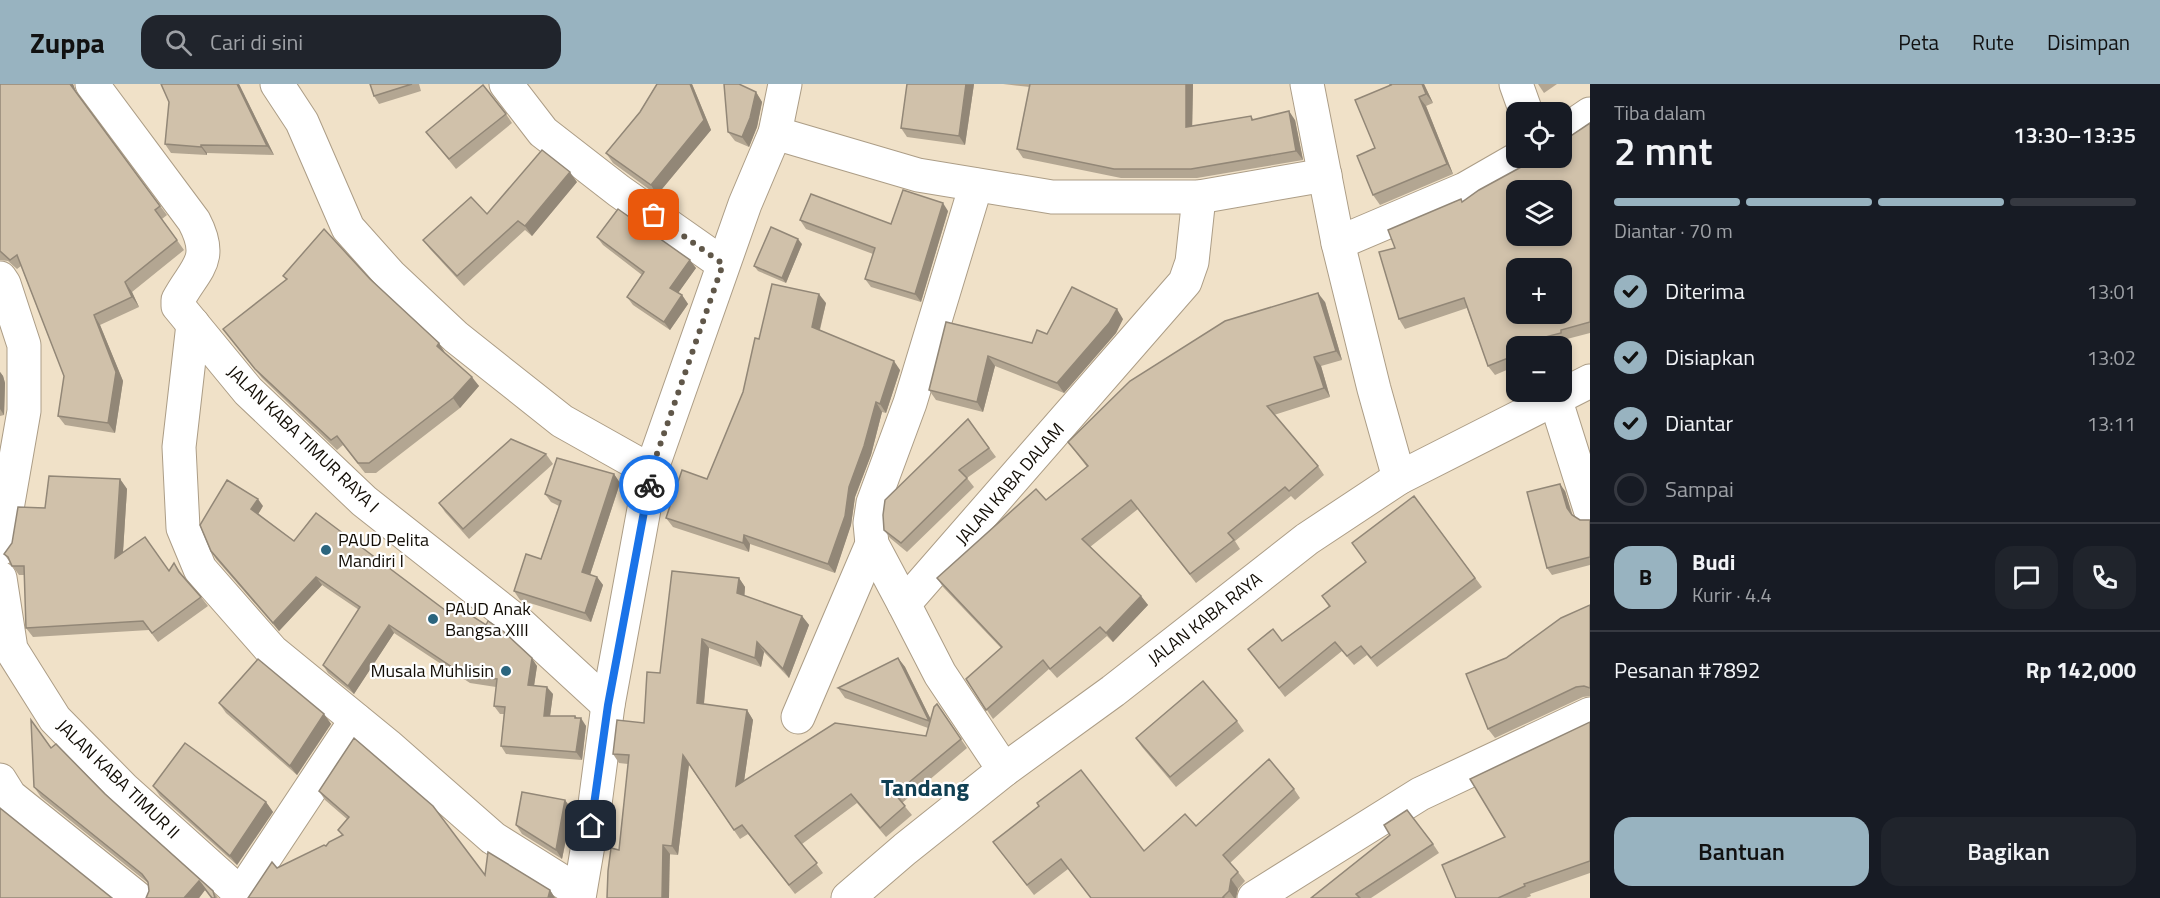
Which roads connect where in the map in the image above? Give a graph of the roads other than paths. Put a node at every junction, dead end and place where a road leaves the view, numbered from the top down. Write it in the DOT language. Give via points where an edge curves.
graph roads {
  1 [pos="92,84"];
  2 [pos="277,84"];
  3 [pos="506,84"];
  4 [pos="785,84"];
  5 [pos="1307,84"];
  6 [pos="1516,84"];
  7 [pos="1522,102"];
  8 [pos="1590,114"];
  9 [pos="1572,126"];
  10 [pos="775,133"];
  11 [pos="1506,165"];
  12 [pos="1325,175"];
  13 [pos="976,185"];
  14 [pos="1199,197"];
  15 [pos="1338,243"];
  16 [pos="723,264"];
  17 [pos="0,278"];
  18 [pos="192,324"];
  19 [pos="1590,381"];
  20 [pos="1572,390"];
  21 [pos="1547,402"];
  22 [pos="1556,402"];
  23 [pos="651,471"];
  24 [pos="7,475"];
  25 [pos="1399,478"];
  26 [pos="1590,509"];
  27 [pos="872,544"];
  28 [pos="0,549"];
  29 [pos="0,578"];
  30 [pos="904,604"];
  31 [pos="608,705"];
  32 [pos="1590,714"];
  33 [pos="798,717"];
  34 [pos="356,720"];
  35 [pos="1004,770"];
  36 [pos="0,780"];
  37 [pos="579,895"];
  38 [pos="239,896"];
  39 [pos="1257,897"];
  40 [pos="137,898"];
  41 [pos="848,898"];
  1 -- 18 [label="street, JALAN KABA TIMUR RAYA I" via="202,237 203,258 178,300 178,306"];
  2 -- 23 [label="street" via="302,122 348,228 390,275 456,337 562,421"];
  3 -- 16 [label="street" via="543,132"];
  4 -- 10 [label="street"];
  5 -- 12 [label="street"];
  6 -- 7 [label="street"];
  8 -- 9 [label="street"];
  10 -- 13 [label="street" via="918,176"];
  10 -- 16 [label="street"];
  11 -- 15 [label="street" via="1465,189"];
  12 -- 14 [label="street"];
  12 -- 15 [label="street"];
  13 -- 14 [label="street" via="1052,197"];
  13 -- 27 [label="street" via="910,403 873,503"];
  14 -- 30 [label="street, JALAN KABA DALAM" via="1192,262 1185,282"];
  15 -- 25 [label="street"];
  16 -- 23 [label="street"];
  17 -- 24 [label="street" via="24,345 24,411"];
  18 -- 31 [label="street, JALAN KABA TIMUR RAYA I" via="248,391 363,501 520,624"];
  18 -- 34 [label="street" via="179,447 183,528 201,568 272,651"];
  19 -- 20 [label="street, JALAN KABA RAYA"];
  21 -- 25 [label="street, JALAN KABA RAYA"];
  22 -- 26 [label="street"];
  23 -- 31 [label="street"];
  24 -- 28 [label="street"];
  25 -- 35 [label="street, JALAN KABA RAYA" via="1307,539 1113,691"];
  27 -- 30 [label="street"];
  27 -- 33 [label="street"];
  29 -- 38 [label="street, JALAN KABA TIMUR II" via="11,649 55,719"];
  30 -- 35 [label="street" via="940,674"];
  31 -- 37 [label="street"];
  32 -- 39 [label="street" via="1420,794"];
  34 -- 37 [label="street" via="492,838"];
  34 -- 38 [label="street"];
  35 -- 41 [label="street, JALAN KABA RAYA"];
  36 -- 40 [label="street" via="10,796"];
}
